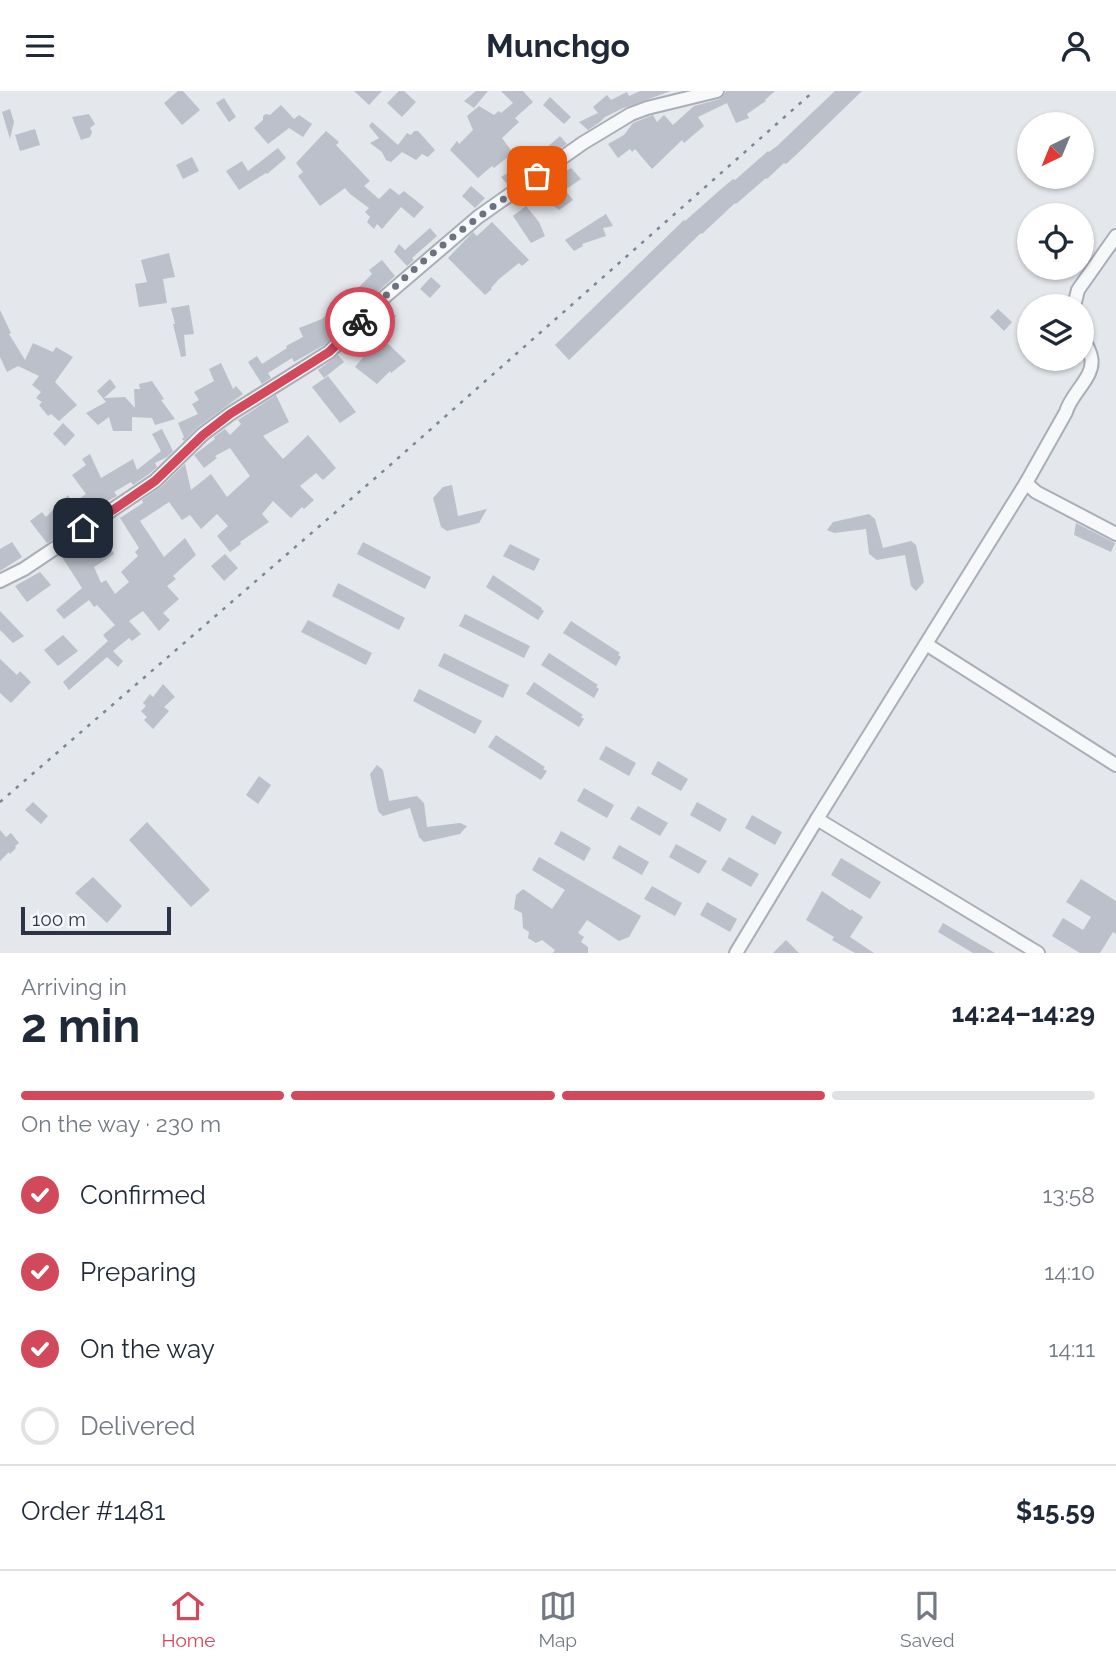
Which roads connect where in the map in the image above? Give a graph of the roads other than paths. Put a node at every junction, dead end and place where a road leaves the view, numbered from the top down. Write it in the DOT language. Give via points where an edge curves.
graph roads {
  1 [pos="717,91"];
  2 [pos="1116,236"];
  3 [pos="1077,294"];
  4 [pos="1091,371"];
  5 [pos="1026,483"];
  6 [pos="1116,534"];
  7 [pos="0,581"];
  8 [pos="926,644"];
  9 [pos="1116,765"];
  10 [pos="817,819"];
  11 [pos="736,953"];
  12 [pos="1038,953"];
  1 -- 7 [label="street" via="647,108 583,143 478,217 381,300 329,352 230,414 145,488"];
  2 -- 3 [label="street"];
  4 -- 5 [label="street"];
  5 -- 6 [label="street"];
  5 -- 8 [label="street"];
  8 -- 9 [label="street"];
  8 -- 10 [label="street"];
  10 -- 11 [label="street"];
  10 -- 12 [label="street"];
}
